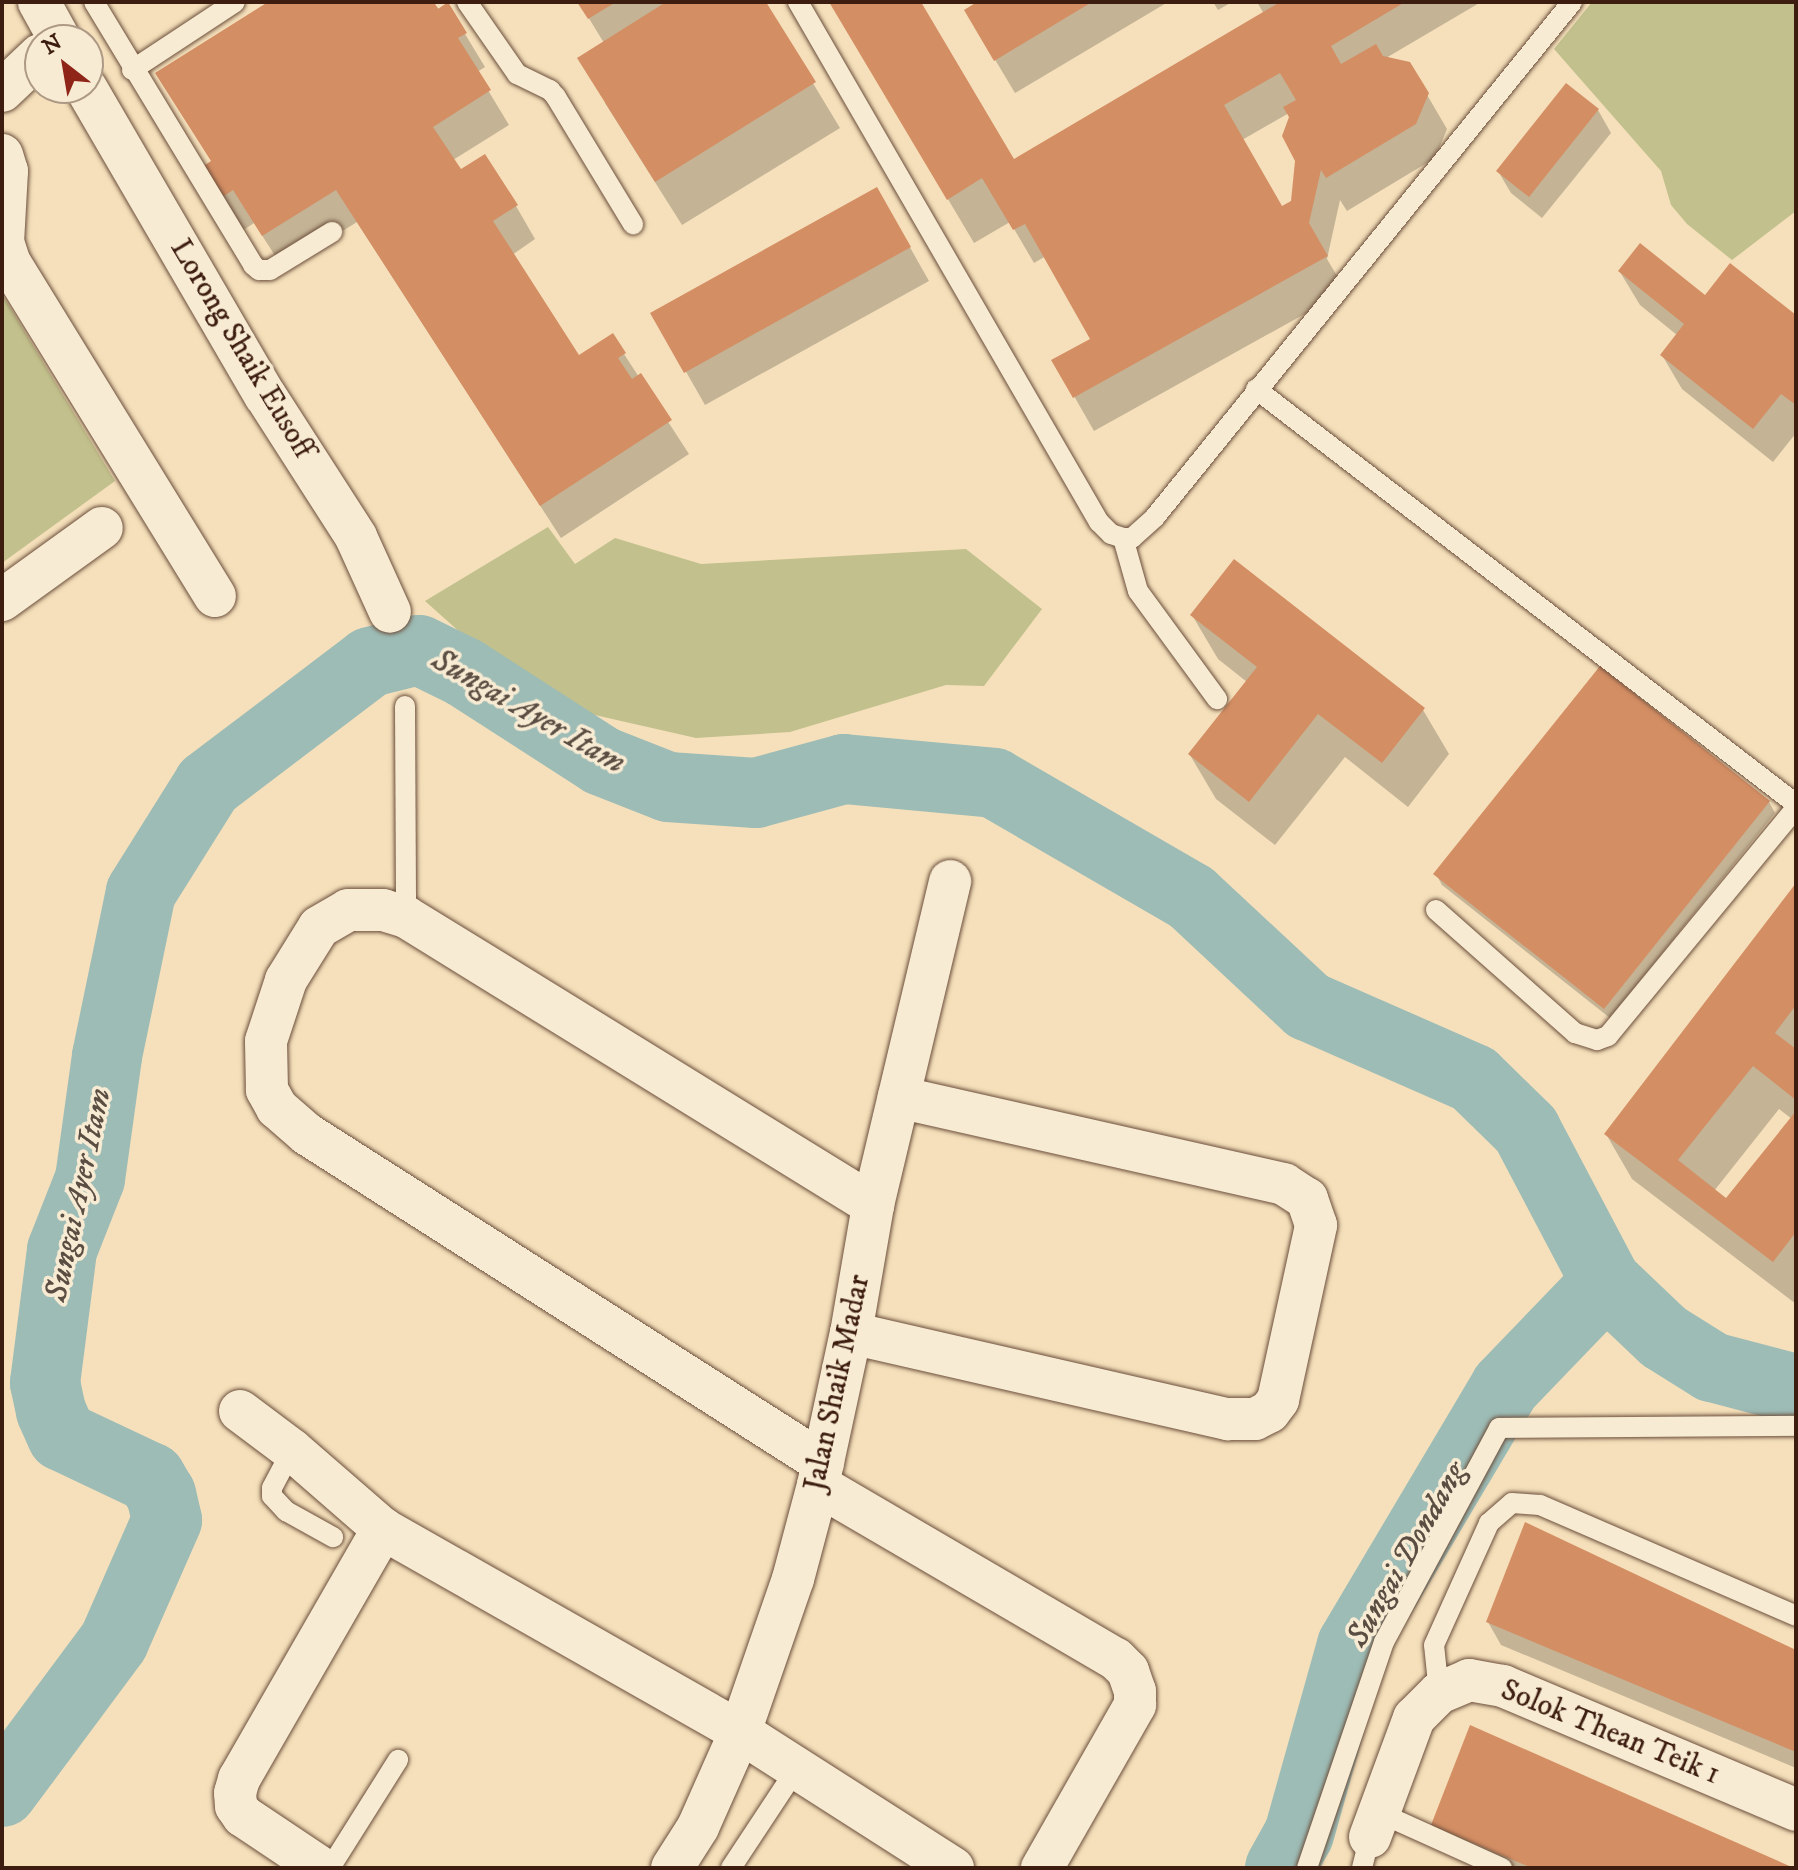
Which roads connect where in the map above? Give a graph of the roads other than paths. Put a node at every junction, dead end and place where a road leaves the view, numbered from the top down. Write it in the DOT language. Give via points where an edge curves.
graph roads {
  1 [pos="94,2"];
  2 [pos="235,2"];
  3 [pos="467,2"];
  4 [pos="798,2"];
  5 [pos="1572,2"];
  6 [pos="24,65"];
  7 [pos="132,70"];
  8 [pos="2,91"];
  9 [pos="95,104"];
  10 [pos="2,155"];
  11 [pos="633,224"];
  12 [pos="332,232"];
  13 [pos="1256,389"];
  14 [pos="102,528"];
  15 [pos="1123,538"];
  16 [pos="215,596"];
  17 [pos="2,600"];
  18 [pos="390,612"];
  19 [pos="1217,699"];
  20 [pos="405,706"];
  21 [pos="1796,806"];
  22 [pos="950,881"];
  23 [pos="1436,910"];
  24 [pos="406,917"];
  25 [pos="899,1097"];
  26 [pos="873,1205"];
  27 [pos="851,1333"];
  28 [pos="240,1411"];
  29 [pos="1796,1426"];
  30 [pos="292,1450"];
  31 [pos="821,1474"];
  32 [pos="383,1529"];
  33 [pos="333,1537"];
  34 [pos="1796,1616"];
  35 [pos="1439,1693"];
  36 [pos="740,1732"];
  37 [pos="398,1760"];
  38 [pos="797,1768"];
  39 [pos="1796,1810"];
  40 [pos="1370,1839"];
  41 [pos="321,1868"];
  42 [pos="330,1868"];
  43 [pos="672,1868"];
  44 [pos="731,1868"];
  45 [pos="953,1868"];
  46 [pos="1042,1868"];
  47 [pos="1307,1868"];
  48 [pos="1502,1868"];
  1 -- 7 [label="lane"];
  2 -- 7 [label="lane"];
  3 -- 11 [label="lane" via="517,74 556,97"];
  4 -- 15 [label="lane" via="1099,522"];
  5 -- 13 [label="lane"];
  6 -- 8 [label="street"];
  7 -- 12 [label="lane" via="259,270 270,270"];
  9 -- 18 [label="street, Lorong Shaik Eusoff" via="265,395 356,537"];
  10 -- 16 [label="street" via="7,171 3,242 10,263"];
  13 -- 15 [label="lane" via="1155,517 1132,538"];
  13 -- 21 [label="lane"];
  14 -- 17 [label="street"];
  15 -- 19 [label="lane" via="1138,591"];
  20 -- 24 [label="lane"];
  21 -- 23 [label="lane" via="1608,1036 1597,1040 1575,1033"];
  22 -- 25 [label="street, Jalan Shaik Madar"];
  24 -- 26 [label="street"];
  24 -- 31 [label="street" via="361,908 319,927 286,980 266,1041 267,1090 277,1108 307,1134"];
  25 -- 26 [label="street, Jalan Shaik Madar"];
  25 -- 27 [label="street" via="1284,1184 1307,1199 1316,1225 1278,1400 1255,1419 1228,1419"];
  26 -- 27 [label="street, Jalan Shaik Madar"];
  27 -- 31 [label="street, Jalan Shaik Madar"];
  28 -- 30 [label="street"];
  29 -- 47 [label="lane" via="1499,1428 1384,1642"];
  30 -- 32 [label="street"];
  30 -- 33 [label="lane" via="272,1496 286,1511"];
  31 -- 36 [label="street, Jalan Shaik Madar" via="793,1579"];
  31 -- 46 [label="street" via="1128,1671 1135,1705"];
  32 -- 36 [label="street"];
  32 -- 41 [label="street" via="235,1793 243,1816"];
  34 -- 35 [label="lane" via="1540,1505 1512,1503 1489,1523 1434,1645"];
  35 -- 39 [label="street, Solok Thean Teik 1" via="1469,1680 1503,1686"];
  35 -- 40 [label="street" via="1414,1718"];
  36 -- 38 [label="street"];
  36 -- 43 [label="street, Jalan Shaik Madar" via="698,1827"];
  37 -- 42 [label="lane"];
  38 -- 44 [label="lane"];
  38 -- 45 [label="street"];
  40 -- 48 [label="lane"];
}
